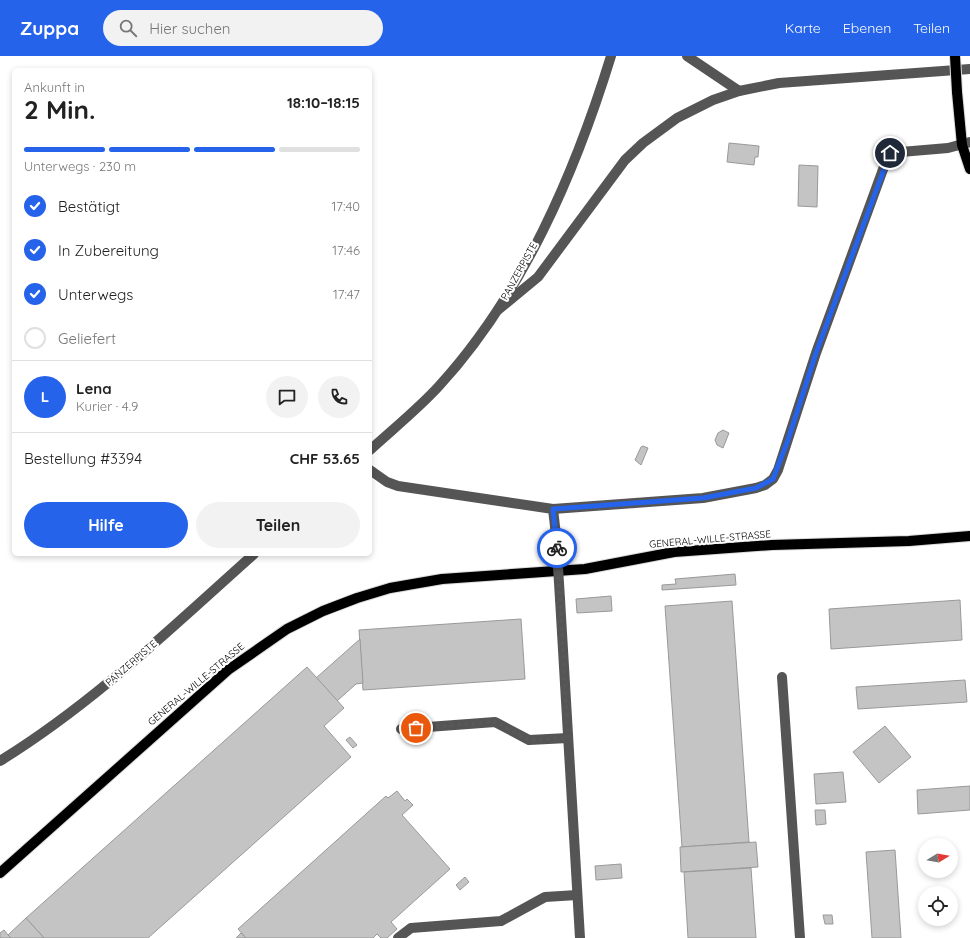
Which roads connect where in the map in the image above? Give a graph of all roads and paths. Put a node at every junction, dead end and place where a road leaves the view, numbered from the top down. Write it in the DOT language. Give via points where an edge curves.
graph roads {
  1 [pos="611,56"];
  2 [pos="687,56"];
  3 [pos="955,56"];
  4 [pos="970,69"];
  5 [pos="739,91"];
  6 [pos="966,143"];
  7 [pos="970,169"];
  8 [pos="498,310"];
  9 [pos="372,448"];
  10 [pos="372,471"];
  11 [pos="553,509"];
  12 [pos="970,536"];
  13 [pos="252,556"];
  14 [pos="782,677"];
  15 [pos="401,729"];
  16 [pos="568,738"];
  17 [pos="0,761"];
  18 [pos="0,873"];
  19 [pos="577,895"];
  20 [pos="398,938"];
  21 [pos="580,938"];
  22 [pos="800,938"];
  1 -- 8 [label="street, PANZERPISTE" via="556,202"];
  2 -- 5 [label="street"];
  3 -- 6 [label="main road, bridge" via="957,92"];
  4 -- 5 [label="street" via="779,83"];
  5 -- 8 [label="street" via="677,118 643,143 609,180 538,277"];
  6 -- 7 [label="main road"];
  6 -- 11 [label="street" via="948,148 889,153 773,479 756,488 703,498"];
  8 -- 9 [label="street, PANZERPISTE" via="439,387"];
  10 -- 11 [label="street" via="398,486"];
  11 -- 16 [label="street, bridge"];
  12 -- 18 [label="main road, GENERAL-WILLE-STRASSE" via="674,552 584,569 442,579 390,588 357,598 287,629 228,670"];
  13 -- 17 [label="street, PANZERPISTE" via="106,686 64,719"];
  14 -- 22 [label="street"];
  15 -- 16 [label="street" via="495,722 529,740"];
  16 -- 19 [label="street"];
  19 -- 20 [label="street" via="545,897 501,921 411,928"];
  19 -- 21 [label="street"];
}
